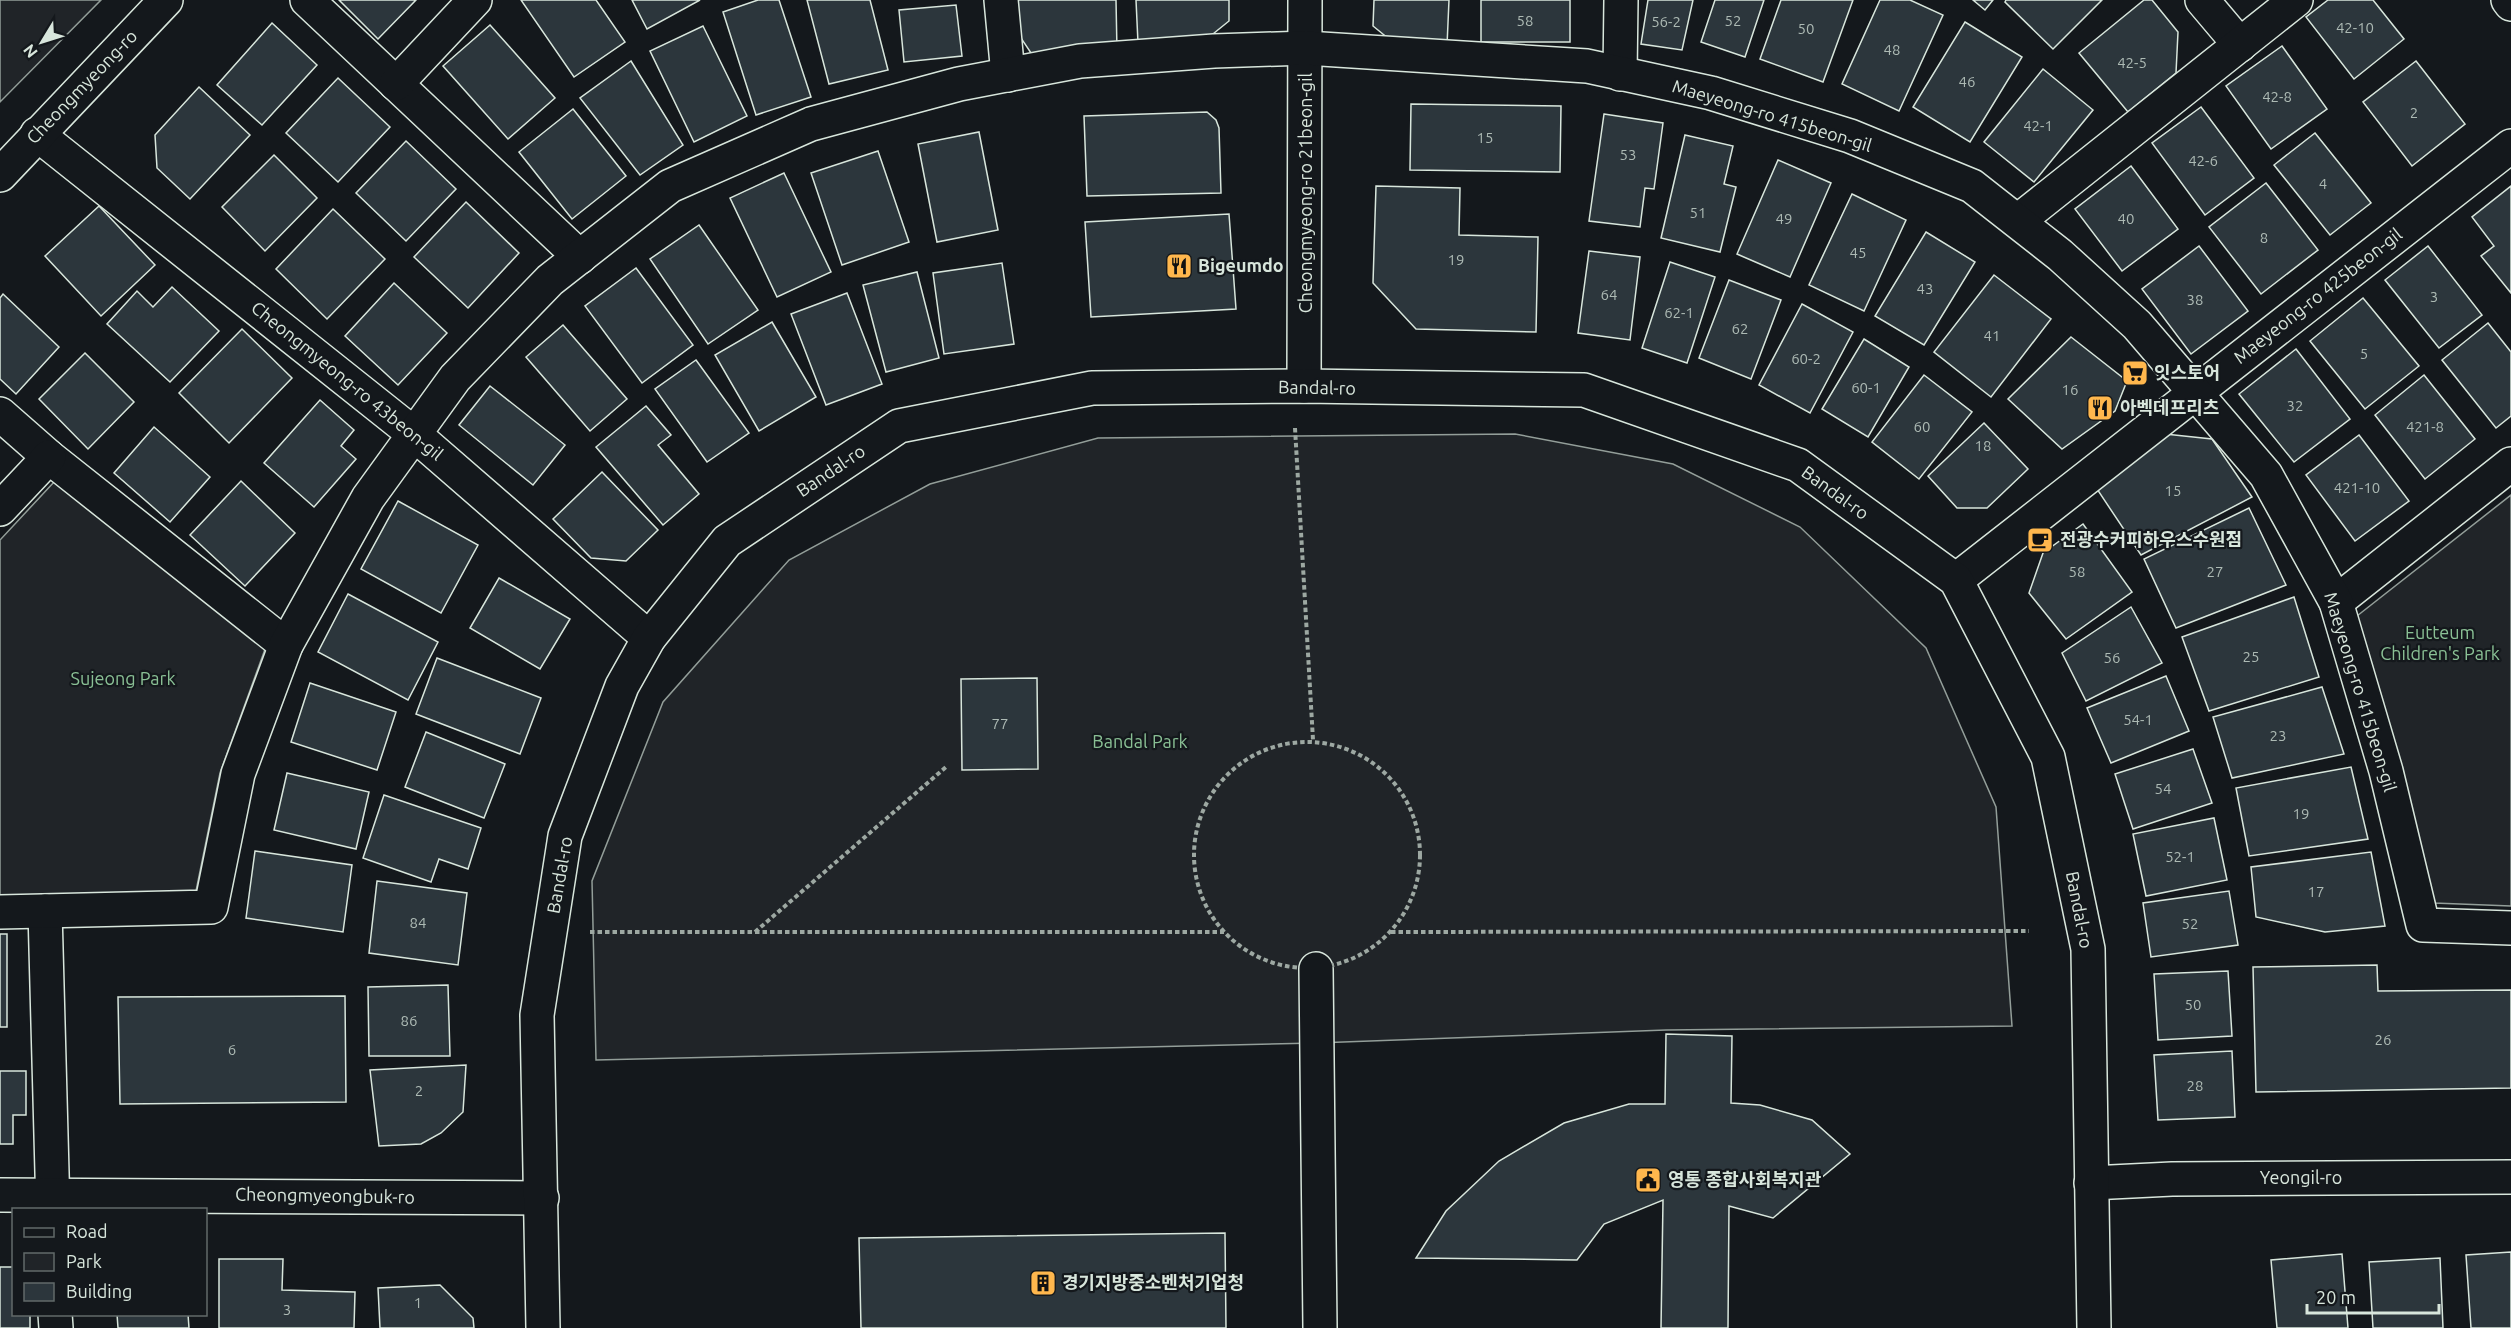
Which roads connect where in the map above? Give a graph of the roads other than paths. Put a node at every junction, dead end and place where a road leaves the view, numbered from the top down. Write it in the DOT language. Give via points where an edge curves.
graph roads {
  1 [pos="166,0"];
  2 [pos="307,0"];
  3 [pos="475,0"];
  4 [pos="1001,0"];
  5 [pos="1305,0"];
  6 [pos="1621,0"];
  7 [pos="2202,0"];
  8 [pos="2296,0"];
  9 [pos="2508,0"];
  10 [pos="2511,4"];
  11 [pos="2240,45"];
  12 [pos="1306,48"];
  13 [pos="1620,74"];
  14 [pos="1008,75"];
  15 [pos="396,84"];
  16 [pos="37,134"];
  17 [pos="2511,146"];
  18 [pos="0,175"];
  19 [pos="2018,221"];
  20 [pos="580,257"];
  21 [pos="1304,386"];
  22 [pos="2195,393"];
  23 [pos="0,414"];
  24 [pos="414,434"];
  25 [pos="50,457"];
  26 [pos="2511,464"];
  27 [pos="0,509"];
  28 [pos="1956,580"];
  29 [pos="2336,602"];
  30 [pos="649,638"];
  31 [pos="286,645"];
  32 [pos="45,911"];
  33 [pos="0,912"];
  34 [pos="2511,928"];
  35 [pos="1316,969"];
  36 [pos="2511,1178"];
  37 [pos="2091,1183"];
  38 [pos="0,1195"];
  39 [pos="542,1198"];
  40 [pos="53,1202"];
  41 [pos="543,1328"];
  42 [pos="1320,1328"];
  43 [pos="2094,1328"];
  1 -- 16 [label="street, Cheongmyeong-ro"];
  2 -- 15 [label="street"];
  3 -- 15 [label="street"];
  4 -- 14 [label="street"];
  5 -- 12 [label="street, Cheongmyeong-ro 21beon-gil"];
  6 -- 13 [label="street"];
  7 -- 11 [label="street"];
  8 -- 11 [label="street"];
  9 -- 10 [label="street"];
  11 -- 19 [label="street"];
  12 -- 13 [label="street, Maeyeong-ro 415beon-gil" via="1587,66"];
  12 -- 14 [label="street, Maeyeong-ro 415beon-gil" via="1080,61"];
  12 -- 21 [label="street, Cheongmyeong-ro 21beon-gil"];
  13 -- 19 [label="street, Maeyeong-ro 415beon-gil" via="1711,93 1850,136 1972,186"];
  14 -- 20 [label="street, Maeyeong-ro 415beon-gil" via="958,84 811,123 670,186"];
  15 -- 20 [label="street"];
  16 -- 18 [label="street, Cheongmyeong-ro"];
  16 -- 24 [label="street, Cheongmyeong-ro 43beon-gil"];
  17 -- 22 [label="street, Maeyeong-ro 425beon-gil"];
  19 -- 22 [label="street, Maeyeong-ro 415beon-gil" via="2137,325"];
  20 -- 24 [label="street, Maeyeong-ro 415beon-gil" via="550,280 455,378"];
  21 -- 28 [label="street, Bandal-ro" via="1584,390 1798,465"];
  21 -- 30 [label="street, Bandal-ro" via="1092,388 899,426 727,541"];
  22 -- 28 [label="street, Maeyeong-ro 425beon-gil"];
  22 -- 29 [label="street, Maeyeong-ro 415beon-gil" via="2266,475"];
  23 -- 25 [label="street"];
  24 -- 30 [label="street, Cheongmyeong-ro 43beon-gil"];
  24 -- 31 [label="street, Maeyeong-ro 415beon-gil" via="368,498"];
  25 -- 27 [label="street"];
  25 -- 31 [label="street"];
  26 -- 29 [label="street"];
  28 -- 37 [label="street, Bandal-ro" via="2048,757 2088,949"];
  29 -- 34 [label="street, Maeyeong-ro 415beon-gil" via="2386,771 2423,925"];
  30 -- 39 [label="street, Bandal-ro" via="622,686 565,836 537,1015"];
  31 -- 32 [label="street, Maeyeong-ro 415beon-gil" via="238,774 211,907"];
  32 -- 33 [label="street"];
  32 -- 40 [label="street"];
  35 -- 42 [label="street"];
  36 -- 37 [label="street, Yeongil-ro" via="2172,1179"];
  37 -- 43 [label="street, Bandal-ro"];
  38 -- 40 [label="street, Cheongmyeongbuk-ro"];
  39 -- 40 [label="street, Cheongmyeongbuk-ro"];
  39 -- 41 [label="street, Bandal-ro"];
}
